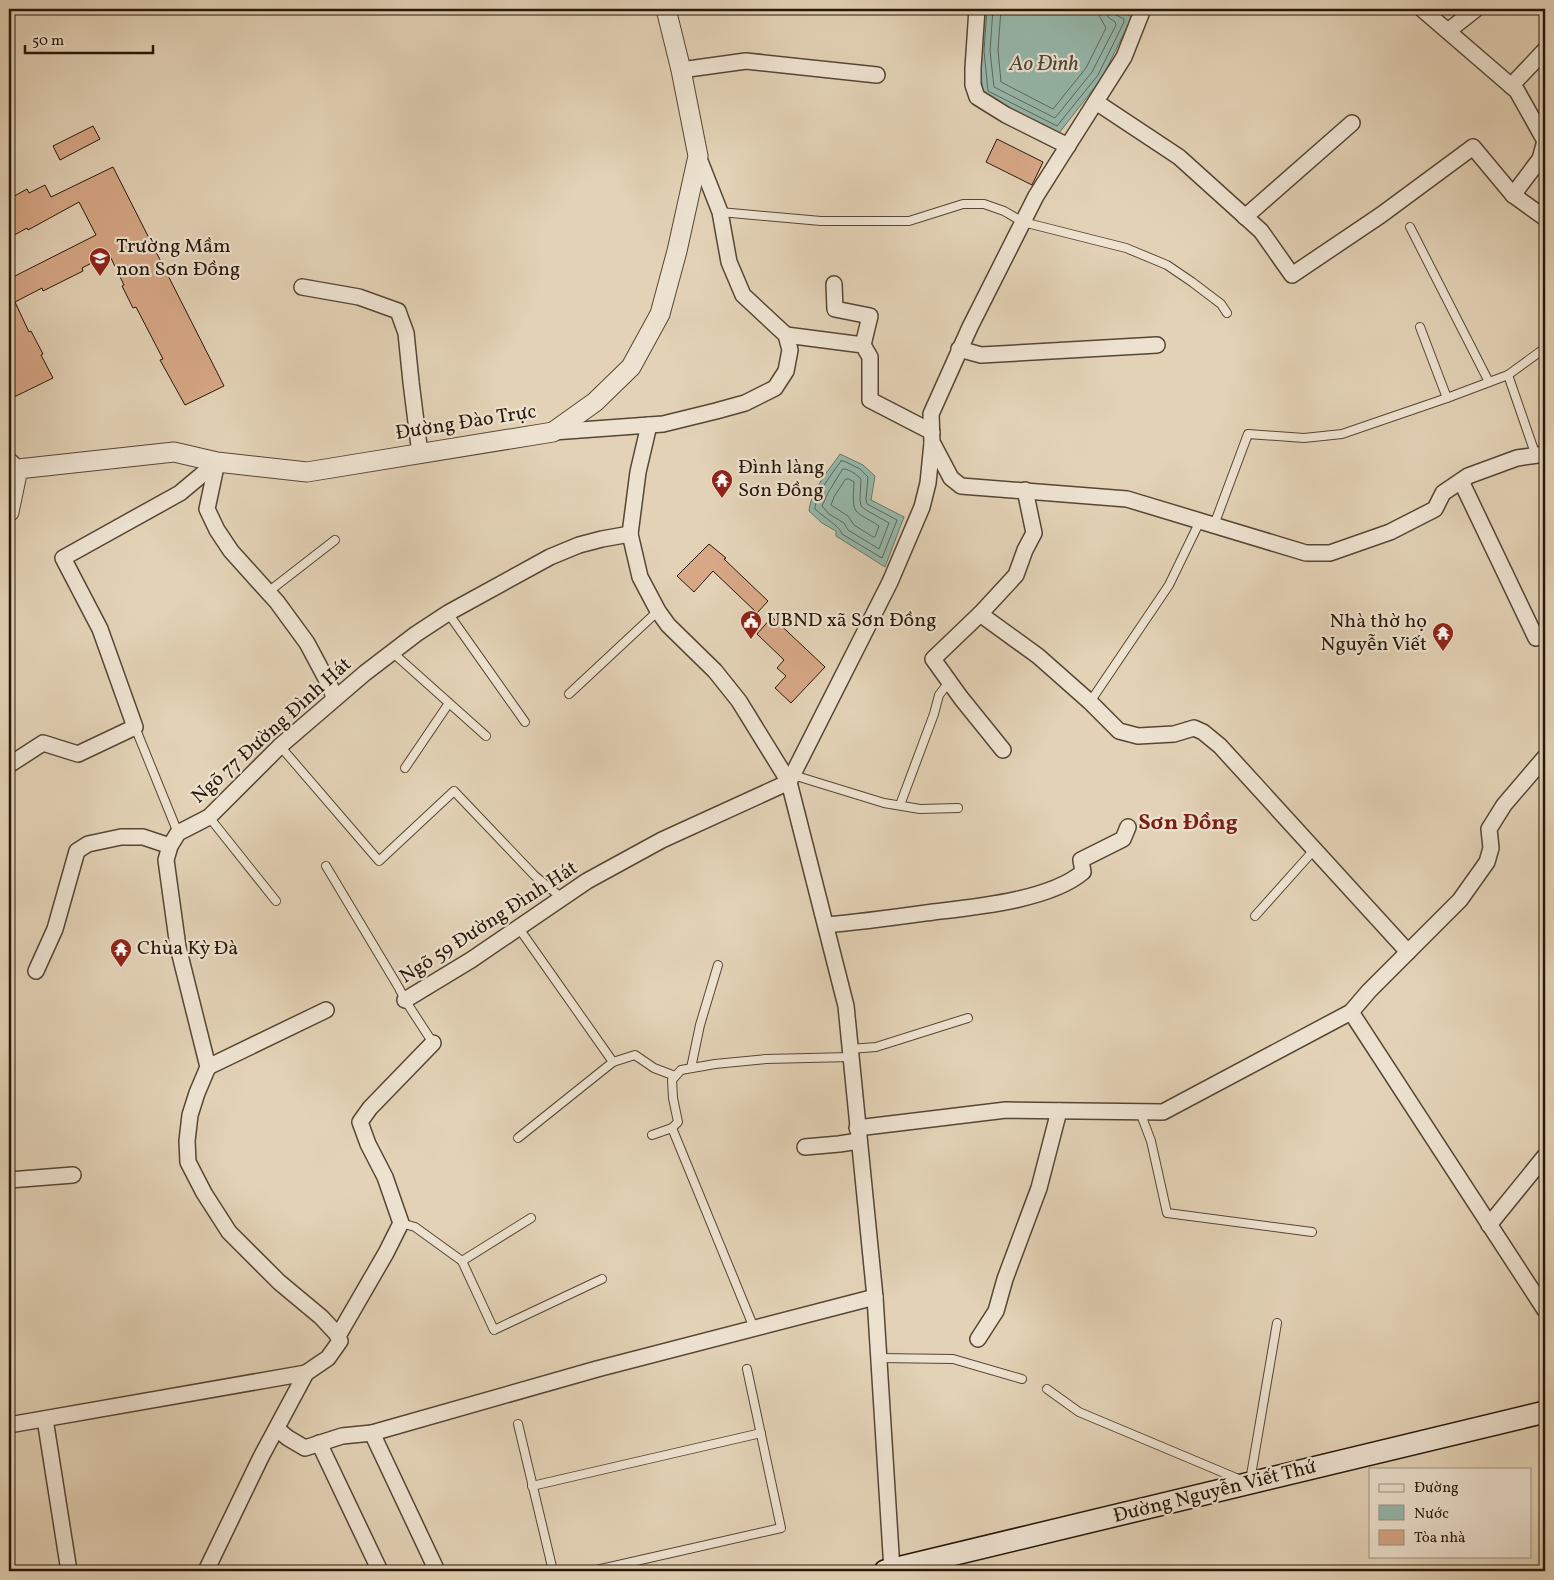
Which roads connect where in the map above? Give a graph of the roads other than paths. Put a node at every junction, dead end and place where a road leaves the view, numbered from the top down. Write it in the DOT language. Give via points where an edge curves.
graph roads {
  1 [pos="666,9"];
  2 [pos="977,9"];
  3 [pos="1143,9"];
  4 [pos="1422,9"];
  5 [pos="1476,9"];
  6 [pos="1448,31"];
  7 [pos="1545,50"];
  8 [pos="681,70"];
  9 [pos="877,75"];
  10 [pos="1511,86"];
  11 [pos="1096,102"];
  12 [pos="1352,123"];
  13 [pos="1545,141"];
  14 [pos="1068,146"];
  15 [pos="698,156"];
  16 [pos="1513,195"];
  17 [pos="720,212"];
  18 [pos="1245,217"];
  19 [pos="1545,218"];
  20 [pos="1023,222"];
  21 [pos="1410,227"];
  22 [pos="834,284"];
  23 [pos="302,287"];
  24 [pos="1227,314"];
  25 [pos="1420,326"];
  26 [pos="786,335"];
  27 [pos="863,345"];
  28 [pos="1157,345"];
  29 [pos="1545,348"];
  30 [pos="959,349"];
  31 [pos="1508,375"];
  32 [pos="1489,382"];
  33 [pos="1447,398"];
  34 [pos="649,425"];
  35 [pos="553,432"];
  36 [pos="932,437"];
  37 [pos="420,454"];
  38 [pos="1541,455"];
  39 [pos="217,462"];
  40 [pos="13,464"];
  41 [pos="1461,480"];
  42 [pos="1025,490"];
  43 [pos="9,512"];
  44 [pos="1207,523"];
  45 [pos="630,534"];
  46 [pos="335,540"];
  47 [pos="268,592"];
  48 [pos="658,611"];
  49 [pos="448,613"];
  50 [pos="980,614"];
  51 [pos="1536,638"];
  52 [pos="392,652"];
  53 [pos="949,682"];
  54 [pos="569,694"];
  55 [pos="334,699"];
  56 [pos="1090,702"];
  57 [pos="449,703"];
  58 [pos="526,722"];
  59 [pos="135,727"];
  60 [pos="486,736"];
  61 [pos="280,746"];
  62 [pos="1003,750"];
  63 [pos="1545,757"];
  64 [pos="9,765"];
  65 [pos="405,768"];
  66 [pos="791,779"];
  67 [pos="900,805"];
  68 [pos="958,808"];
  69 [pos="210,817"];
  70 [pos="1128,827"];
  71 [pos="174,839"];
  72 [pos="1314,850"];
  73 [pos="326,866"];
  74 [pos="562,898"];
  75 [pos="276,901"];
  76 [pos="1256,916"];
  77 [pos="826,925"];
  78 [pos="518,928"];
  79 [pos="1408,952"];
  80 [pos="718,966"];
  81 [pos="36,971"];
  82 [pos="405,1000"];
  83 [pos="326,1010"];
  84 [pos="1351,1012"];
  85 [pos="968,1018"];
  86 [pos="433,1044"];
  87 [pos="851,1053"];
  88 [pos="613,1062"];
  89 [pos="208,1067"];
  90 [pos="692,1068"];
  91 [pos="675,1076"];
  92 [pos="1060,1111"];
  93 [pos="1140,1112"];
  94 [pos="672,1128"];
  95 [pos="858,1134"];
  96 [pos="652,1135"];
  97 [pos="518,1138"];
  98 [pos="805,1147"];
  99 [pos="1545,1156"];
  100 [pos="73,1175"];
  101 [pos="9,1180"];
  102 [pos="531,1218"];
  103 [pos="401,1223"];
  104 [pos="1490,1225"];
  105 [pos="1312,1232"];
  106 [pos="462,1261"];
  107 [pos="602,1279"];
  108 [pos="875,1297"];
  109 [pos="1545,1310"];
  110 [pos="1277,1323"];
  111 [pos="754,1328"];
  112 [pos="338,1336"];
  113 [pos="978,1339"];
  114 [pos="879,1358"];
  115 [pos="747,1369"];
  116 [pos="306,1373"];
  117 [pos="1022,1380"];
  118 [pos="1047,1389"];
  119 [pos="1545,1412"];
  120 [pos="45,1419"];
  121 [pos="518,1424"];
  122 [pos="9,1425"];
  123 [pos="277,1429"];
  124 [pos="372,1433"];
  125 [pos="761,1433"];
  126 [pos="319,1443"];
  127 [pos="1249,1484"];
  128 [pos="532,1486"];
  129 [pos="889,1570"];
  130 [pos="69,1571"];
  131 [pos="206,1571"];
  132 [pos="380,1571"];
  133 [pos="437,1571"];
  134 [pos="553,1571"];
  135 [pos="592,1571"];
  1 -- 8 [label="street, Đường Đào Trực"];
  2 -- 14 [label="street" via="972,68 977,97"];
  3 -- 11 [label="street" via="1124,58"];
  4 -- 6 [label="street"];
  5 -- 6 [label="street"];
  6 -- 10 [label="street"];
  7 -- 10 [label="street"];
  8 -- 9 [label="street" via="746,61"];
  8 -- 15 [label="street, Đường Đào Trực"];
  10 -- 13 [label="street"];
  11 -- 14 [label="street"];
  11 -- 18 [label="street" via="1178,157"];
  12 -- 18 [label="street"];
  13 -- 16 [label="street" via="1540,159"];
  14 -- 20 [label="street"];
  15 -- 17 [label="street"];
  15 -- 35 [label="street, Đường Đào Trực" via="660,314 631,367 596,402"];
  16 -- 18 [label="street" via="1473,147 1292,275 1261,231"];
  16 -- 19 [label="street"];
  17 -- 20 [label="lane" via="821,221 909,221 963,204 984,204"];
  17 -- 26 [label="street" via="729,262 743,294"];
  20 -- 24 [label="lane" via="1126,248 1167,266 1221,304"];
  20 -- 30 [label="street"];
  21 -- 32 [label="lane"];
  22 -- 27 [label="street" via="835,309 870,316"];
  23 -- 37 [label="street" via="359,297 398,311 406,333"];
  25 -- 33 [label="lane"];
  26 -- 27 [label="street"];
  26 -- 34 [label="street" via="790,350 786,371 776,388 746,403"];
  27 -- 36 [label="street" via="870,357 870,400"];
  28 -- 30 [label="street" via="981,355"];
  29 -- 31 [label="lane"];
  30 -- 36 [label="street" via="931,414"];
  31 -- 32 [label="lane"];
  31 -- 38 [label="lane"];
  32 -- 33 [label="lane"];
  33 -- 44 [label="lane" via="1342,434 1304,438 1248,434"];
  34 -- 35 [label="street"];
  34 -- 45 [label="street" via="638,472"];
  35 -- 37 [label="street, Đường Đào Trực"];
  36 -- 42 [label="street" via="951,478 962,486"];
  36 -- 66 [label="street" via="928,483 922,507 890,582"];
  37 -- 39 [label="street, Đường Đào Trực" via="307,472"];
  38 -- 41 [label="street" via="1517,458"];
  39 -- 40 [label="street, Đường Đào Trực" via="174,452"];
  39 -- 47 [label="street" via="207,509 231,551"];
  39 -- 59 [label="street" via="180,493 63,558 100,629"];
  40 -- 43 [label="street, Đường Đào Trực"];
  41 -- 44 [label="street" via="1443,493 1435,508 1390,532 1330,553 1306,552"];
  41 -- 51 [label="street"];
  42 -- 44 [label="street" via="1127,499"];
  42 -- 50 [label="street" via="1034,533 1016,575"];
  44 -- 56 [label="lane"];
  45 -- 48 [label="street" via="640,577"];
  45 -- 49 [label="street, Ngõ 77 Đường Đình Hát" via="602,538 550,557"];
  46 -- 47 [label="lane"];
  47 -- 55 [label="street" via="306,643"];
  48 -- 54 [label="lane"];
  48 -- 66 [label="street" via="668,625 716,671"];
  49 -- 52 [label="street, Ngõ 77 Đường Đình Hát"];
  49 -- 58 [label="lane"];
  50 -- 53 [label="street" via="933,659"];
  50 -- 56 [label="street" via="1038,656"];
  52 -- 55 [label="street, Ngõ 77 Đường Đình Hát"];
  52 -- 57 [label="lane"];
  53 -- 62 [label="street"];
  53 -- 67 [label="lane" via="938,695"];
  55 -- 61 [label="street, Ngõ 77 Đường Đình Hát"];
  56 -- 72 [label="street" via="1119,731 1138,736 1174,734 1194,728 1204,732"];
  57 -- 60 [label="lane"];
  57 -- 65 [label="lane"];
  59 -- 64 [label="street" via="78,754 43,743"];
  59 -- 71 [label="lane"];
  61 -- 69 [label="street, Ngõ 77 Đường Đình Hát"];
  61 -- 74 [label="lane" via="379,861 454,791 535,876"];
  63 -- 79 [label="street" via="1504,805 1489,829 1491,848 1487,862 1471,885"];
  66 -- 67 [label="lane"];
  66 -- 74 [label="street, Ngõ 59 Đường Đình Hát" via="662,840"];
  66 -- 77 [label="street"];
  67 -- 68 [label="lane" via="920,809"];
  69 -- 71 [label="street, Ngõ 77 Đường Đình Hát"];
  69 -- 75 [label="lane"];
  70 -- 77 [label="street" via="1123,838 1081,860 1083,872 1076,878 1035,894 984,906"];
  71 -- 81 [label="street" via="121,837 88,844 78,850 55,929"];
  71 -- 89 [label="street" via="166,860 178,947"];
  72 -- 76 [label="lane"];
  72 -- 79 [label="street"];
  73 -- 82 [label="lane"];
  74 -- 78 [label="street, Ngõ 59 Đường Đình Hát"];
  77 -- 87 [label="street" via="846,1006"];
  78 -- 82 [label="street, Ngõ 59 Đường Đình Hát"];
  78 -- 88 [label="lane"];
  79 -- 84 [label="street"];
  80 -- 90 [label="lane" via="700,1024"];
  82 -- 86 [label="lane, Ngõ 59 Đường Đình Hát"];
  83 -- 89 [label="street"];
  84 -- 93 [label="street" via="1163,1112"];
  84 -- 104 [label="street"];
  85 -- 87 [label="lane"];
  86 -- 103 [label="street, Ngõ 59 Đường Đình Hát" via="360,1122"];
  87 -- 90 [label="lane"];
  87 -- 95 [label="street"];
  88 -- 91 [label="lane" via="635,1055 654,1068"];
  88 -- 97 [label="lane"];
  89 -- 112 [label="street" via="190,1115 188,1162 229,1232"];
  90 -- 91 [label="lane" via="681,1070"];
  91 -- 94 [label="lane" via="672,1080 673,1098 678,1122"];
  92 -- 93 [label="street"];
  92 -- 95 [label="street" via="1006,1110"];
  92 -- 113 [label="street" via="1039,1188 996,1311"];
  93 -- 105 [label="lane" via="1152,1140 1167,1213"];
  94 -- 96 [label="lane"];
  94 -- 111 [label="lane"];
  95 -- 98 [label="street" via="839,1144"];
  95 -- 108 [label="street"];
  99 -- 104 [label="street"];
  100 -- 101 [label="street"];
  102 -- 106 [label="lane"];
  103 -- 106 [label="lane" via="415,1227"];
  103 -- 112 [label="street"];
  104 -- 109 [label="street"];
  106 -- 107 [label="lane" via="494,1330"];
  108 -- 111 [label="street"];
  108 -- 114 [label="street"];
  110 -- 127 [label="lane"];
  111 -- 124 [label="street"];
  112 -- 116 [label="street" via="340,1341 328,1358"];
  114 -- 117 [label="lane" via="953,1359"];
  114 -- 129 [label="street"];
  115 -- 125 [label="lane"];
  116 -- 120 [label="street"];
  116 -- 123 [label="street"];
  118 -- 127 [label="lane" via="1079,1412"];
  119 -- 127 [label="main road, Đường Nguyễn Viết Thứ"];
  120 -- 122 [label="street"];
  120 -- 130 [label="street"];
  121 -- 128 [label="lane"];
  123 -- 126 [label="street" via="306,1448"];
  123 -- 131 [label="street"];
  124 -- 126 [label="street" via="342,1436"];
  124 -- 133 [label="street"];
  125 -- 128 [label="lane"];
  125 -- 135 [label="lane" via="781,1528"];
  126 -- 132 [label="street"];
  127 -- 129 [label="main road, Đường Nguyễn Viết Thứ"];
  128 -- 134 [label="lane"];
}
